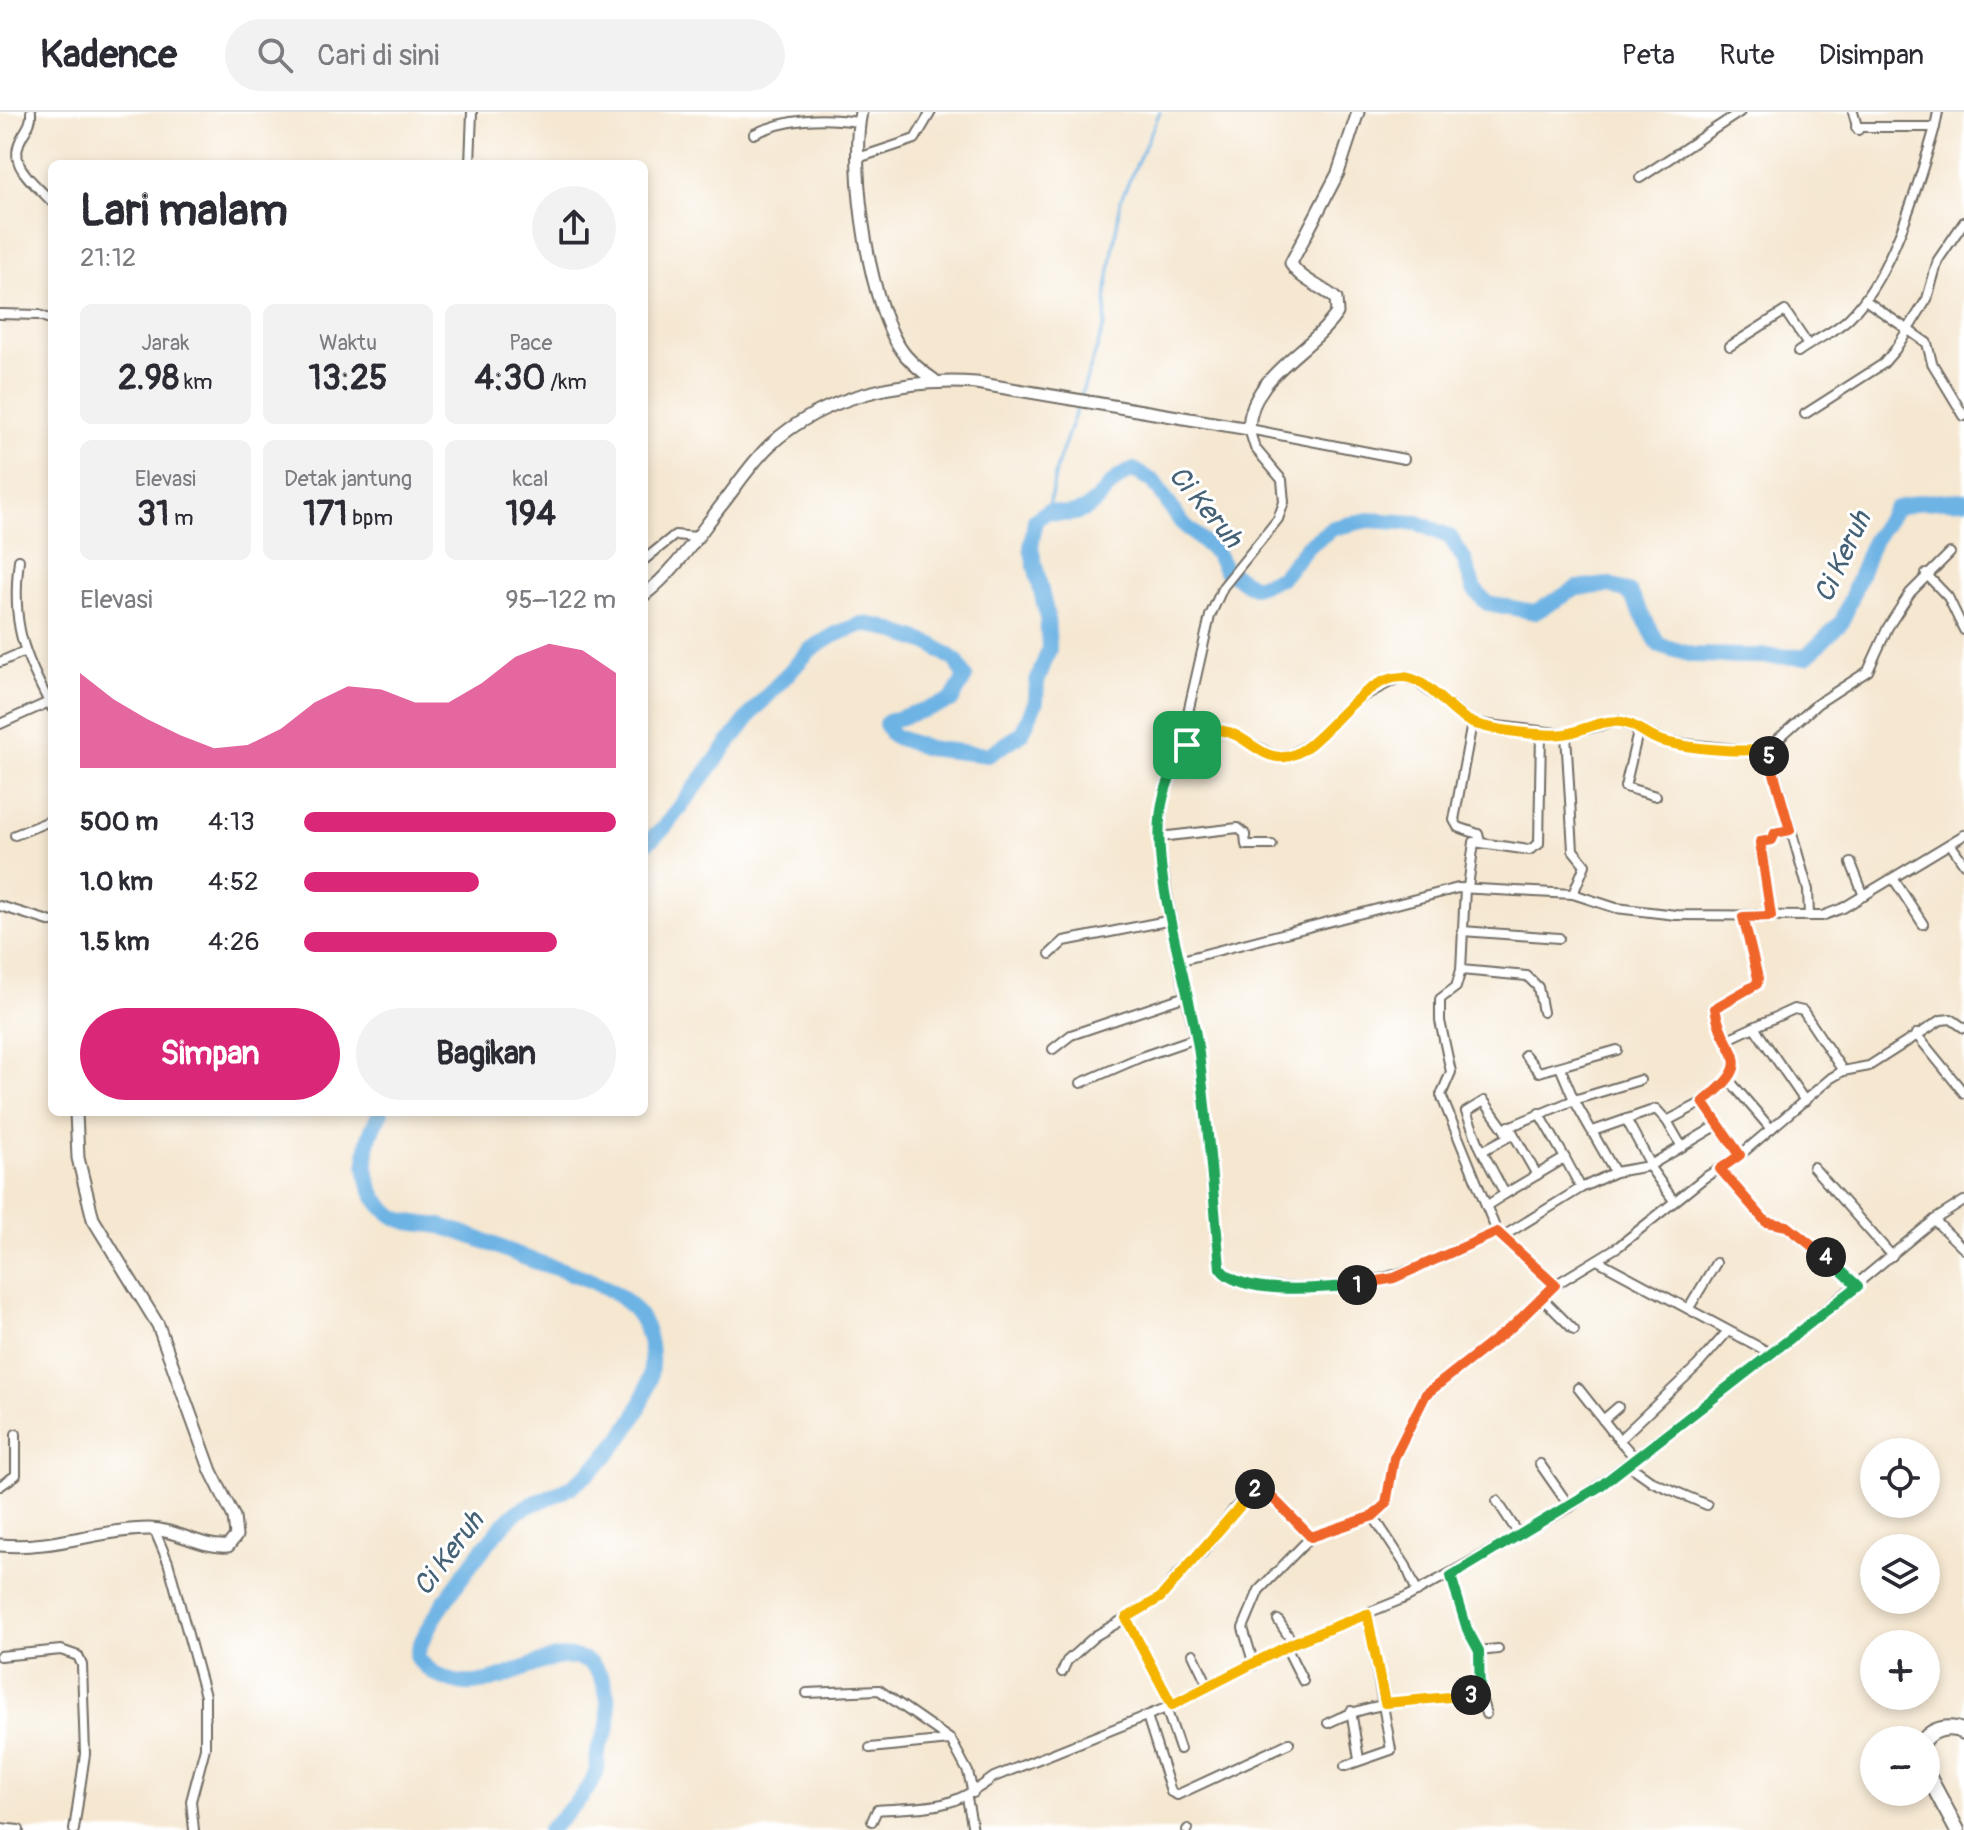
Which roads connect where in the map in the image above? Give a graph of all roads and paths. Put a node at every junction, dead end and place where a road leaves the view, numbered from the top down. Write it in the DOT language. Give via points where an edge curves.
graph roads {
  1 [pos="31,112"];
  2 [pos="472,112"];
  3 [pos="931,112"];
  4 [pos="1358,112"];
  5 [pos="1740,112"];
  6 [pos="1853,112"];
  7 [pos="1938,112"];
  8 [pos="860,117"];
  9 [pos="1935,127"];
  10 [pos="754,134"];
  11 [pos="858,158"];
  12 [pos="470,160"];
  13 [pos="1640,178"];
  14 [pos="48,197"];
  15 [pos="1964,222"];
  16 [pos="1865,300"];
  17 [pos="0,314"];
  18 [pos="48,318"];
  19 [pos="1910,331"];
  20 [pos="1808,345"];
  21 [pos="1730,346"];
  22 [pos="1798,352"];
  23 [pos="934,380"];
  24 [pos="1805,414"];
  25 [pos="1964,416"];
  26 [pos="1249,429"];
  27 [pos="1404,459"];
  28 [pos="697,537"];
  29 [pos="1950,553"];
  30 [pos="648,557"];
  31 [pos="19,560"];
  32 [pos="1926,574"];
  33 [pos="648,591"];
  34 [pos="1964,630"];
  35 [pos="23,652"];
  36 [pos="0,662"];
  37 [pos="48,699"];
  38 [pos="48,706"];
  39 [pos="1472,723"];
  40 [pos="0,724"];
  41 [pos="1639,728"];
  42 [pos="1541,733"];
  43 [pos="1566,734"];
  44 [pos="1187,745"];
  45 [pos="1768,748"];
  46 [pos="1656,796"];
  47 [pos="48,822"];
  48 [pos="1790,830"];
  49 [pos="15,835"];
  50 [pos="1964,835"];
  51 [pos="1160,837"];
  52 [pos="1480,842"];
  53 [pos="1272,845"];
  54 [pos="1951,845"];
  55 [pos="1851,863"];
  56 [pos="1964,864"];
  57 [pos="1893,878"];
  58 [pos="1467,888"];
  59 [pos="1573,894"];
  60 [pos="1864,896"];
  61 [pos="0,906"];
  62 [pos="1771,916"];
  63 [pos="1809,916"];
  64 [pos="1743,917"];
  65 [pos="1172,920"];
  66 [pos="48,921"];
  67 [pos="1923,924"];
  68 [pos="1462,931"];
  69 [pos="1559,938"];
  70 [pos="1050,954"];
  71 [pos="1178,961"];
  72 [pos="1461,970"];
  73 [pos="1186,996"];
  74 [pos="1543,1012"];
  75 [pos="1754,1027"];
  76 [pos="1964,1028"];
  77 [pos="1916,1034"];
  78 [pos="1196,1038"];
  79 [pos="1728,1039"];
  80 [pos="1053,1049"];
  81 [pos="1617,1050"];
  82 [pos="1525,1055"];
  83 [pos="1560,1067"];
  84 [pos="1843,1071"];
  85 [pos="1640,1080"];
  86 [pos="1729,1080"];
  87 [pos="1081,1083"];
  88 [pos="1964,1093"];
  89 [pos="1574,1100"];
  90 [pos="1805,1101"];
  91 [pos="1703,1102"];
  92 [pos="1539,1113"];
  93 [pos="76,1116"];
  94 [pos="1626,1119"];
  95 [pos="1667,1121"];
  96 [pos="1718,1125"];
  97 [pos="1771,1129"];
  98 [pos="1593,1131"];
  99 [pos="1509,1132"];
  100 [pos="1682,1147"];
  101 [pos="1482,1151"];
  102 [pos="1740,1155"];
  103 [pos="1565,1158"];
  104 [pos="1650,1166"];
  105 [pos="1813,1167"];
  106 [pos="1720,1169"];
  107 [pos="1615,1172"];
  108 [pos="1537,1175"];
  109 [pos="1581,1188"];
  110 [pos="1505,1194"];
  111 [pos="1674,1201"];
  112 [pos="1964,1201"];
  113 [pos="1486,1206"];
  114 [pos="1934,1220"];
  115 [pos="1497,1232"];
  116 [pos="1510,1232"];
  117 [pos="1964,1249"];
  118 [pos="1892,1256"];
  119 [pos="1597,1260"];
  120 [pos="1716,1263"];
  121 [pos="1555,1285"];
  122 [pos="1858,1286"];
  123 [pos="1542,1298"];
  124 [pos="1689,1308"];
  125 [pos="1574,1330"];
  126 [pos="1728,1331"];
  127 [pos="1772,1354"];
  128 [pos="1578,1388"];
  129 [pos="1618,1407"];
  130 [pos="1603,1420"];
  131 [pos="16,1434"];
  132 [pos="1619,1440"];
  133 [pos="1632,1462"];
  134 [pos="1540,1464"];
  135 [pos="0,1486"];
  136 [pos="1497,1501"];
  137 [pos="1707,1505"];
  138 [pos="1570,1507"];
  139 [pos="1373,1516"];
  140 [pos="154,1529"];
  141 [pos="1520,1536"];
  142 [pos="1311,1537"];
  143 [pos="0,1545"];
  144 [pos="1451,1576"];
  145 [pos="1417,1592"];
  146 [pos="1367,1614"];
  147 [pos="1126,1618"];
  148 [pos="1278,1620"];
  149 [pos="1290,1645"];
  150 [pos="1498,1649"];
  151 [pos="1479,1651"];
  152 [pos="1193,1654"];
  153 [pos="0,1656"];
  154 [pos="1254,1665"];
  155 [pos="1062,1672"];
  156 [pos="1303,1681"];
  157 [pos="1209,1687"];
  158 [pos="807,1693"];
  159 [pos="1480,1694"];
  160 [pos="1385,1703"];
  161 [pos="1169,1707"];
  162 [pos="1351,1711"];
  163 [pos="1486,1714"];
  164 [pos="1147,1716"];
  165 [pos="1328,1723"];
  166 [pos="1940,1730"];
  167 [pos="1964,1732"];
  168 [pos="951,1740"];
  169 [pos="1289,1743"];
  170 [pos="870,1748"];
  171 [pos="1180,1749"];
  172 [pos="1359,1759"];
  173 [pos="1345,1766"];
  174 [pos="970,1795"];
  175 [pos="1940,1798"];
  176 [pos="872,1821"];
  177 [pos="0,1828"];
  178 [pos="19,1830"];
  179 [pos="74,1830"];
  180 [pos="194,1830"];
  181 [pos="973,1830"];
  182 [pos="1957,1830"];
  1 -- 14 [label="street" via="31,123 15,149 16,160"];
  2 -- 12 [label="street"];
  3 -- 11 [label="street" via="915,139"];
  4 -- 26 [label="street" via="1338,173 1291,263 1334,297 1337,313 1260,392 1249,412"];
  5 -- 13 [label="street"];
  6 -- 9 [label="street" via="1857,130"];
  7 -- 9 [label="street"];
  8 -- 10 [label="street" via="797,120"];
  8 -- 11 [label="street"];
  9 -- 16 [label="street" via="1899,232"];
  11 -- 23 [label="street" via="865,231 883,313 904,354"];
  15 -- 19 [label="street" via="1938,260 1927,299"];
  16 -- 19 [label="street"];
  16 -- 20 [label="street" via="1848,319"];
  17 -- 18 [label="street"];
  19 -- 24 [label="street" via="1883,364"];
  19 -- 25 [label="street" via="1927,343 1932,363"];
  20 -- 21 [label="street" via="1788,313 1780,311"];
  20 -- 22 [label="street"];
  23 -- 26 [label="street" via="1018,388"];
  23 -- 28 [label="street" via="859,397 792,428 769,445"];
  26 -- 27 [label="street"];
  26 -- 44 [label="street" via="1255,448 1285,490 1278,519 1223,587 1210,616 1185,730"];
  28 -- 30 [label="street" via="675,535"];
  28 -- 33 [label="street"];
  29 -- 32 [label="street"];
  31 -- 35 [label="street" via="16,620"];
  32 -- 34 [label="street" via="1948,597"];
  32 -- 45 [label="street" via="1888,627 1868,671 1817,704"];
  35 -- 36 [label="street"];
  35 -- 37 [label="street"];
  38 -- 40 [label="street"];
  39 -- 42 [label="street"];
  39 -- 44 [label="street" via="1413,679 1400,677 1356,700 1315,740 1289,756 1274,756 1234,734 1215,730"];
  39 -- 52 [label="street" via="1454,820 1458,827 1478,834"];
  41 -- 43 [label="street" via="1619,721"];
  41 -- 45 [label="street" via="1677,744"];
  41 -- 46 [label="street" via="1625,787"];
  42 -- 43 [label="street"];
  42 -- 52 [label="street" via="1539,844 1529,850"];
  43 -- 59 [label="street" via="1573,850 1585,865"];
  44 -- 51 [label="street" via="1163,797"];
  45 -- 48 [label="street"];
  47 -- 49 [label="street"];
  48 -- 62 [label="street" via="1760,842"];
  48 -- 63 [label="street" via="1808,890"];
  50 -- 54 [label="street"];
  51 -- 53 [label="street" via="1238,828 1246,845"];
  51 -- 65 [label="street"];
  52 -- 58 [label="street" via="1473,843"];
  54 -- 56 [label="street"];
  54 -- 57 [label="street"];
  55 -- 60 [label="street"];
  57 -- 60 [label="street"];
  57 -- 67 [label="street"];
  58 -- 59 [label="street"];
  58 -- 68 [label="street"];
  58 -- 71 [label="street"];
  59 -- 64 [label="street" via="1642,912"];
  60 -- 63 [label="street" via="1830,914"];
  61 -- 66 [label="street"];
  62 -- 63 [label="street"];
  62 -- 64 [label="street"];
  64 -- 79 [label="street" via="1758,978 1757,984 1715,1008"];
  65 -- 70 [label="street" via="1064,941"];
  65 -- 71 [label="street"];
  68 -- 69 [label="street"];
  68 -- 72 [label="street"];
  71 -- 73 [label="street"];
  72 -- 74 [label="street" via="1527,976 1538,987"];
  72 -- 113 [label="street" via="1456,987 1440,999 1451,1072 1441,1095"];
  73 -- 78 [label="street"];
  73 -- 80 [label="street" via="1071,1035"];
  75 -- 79 [label="street"];
  75 -- 84 [label="street" via="1798,1008"];
  75 -- 90 [label="street"];
  76 -- 77 [label="street" via="1951,1019 1941,1020"];
  77 -- 84 [label="street" via="1869,1066"];
  77 -- 88 [label="street"];
  78 -- 87 [label="street"];
  78 -- 115 [label="street" via="1225,1276 1246,1284 1307,1290 1362,1285 1394,1278"];
  79 -- 86 [label="street" via="1734,1060"];
  81 -- 83 [label="street"];
  82 -- 83 [label="street" via="1539,1072"];
  83 -- 89 [label="street"];
  84 -- 90 [label="street"];
  85 -- 89 [label="street"];
  86 -- 91 [label="street"];
  86 -- 97 [label="street"];
  89 -- 92 [label="street"];
  89 -- 98 [label="street"];
  90 -- 97 [label="street"];
  91 -- 95 [label="street"];
  91 -- 96 [label="street"];
  92 -- 99 [label="street"];
  92 -- 103 [label="street"];
  93 -- 140 [label="street" via="78,1158 93,1219 158,1325 211,1471 234,1517 236,1536 228,1546 212,1546"];
  94 -- 95 [label="street" via="1656,1109"];
  94 -- 98 [label="street"];
  94 -- 104 [label="street"];
  95 -- 100 [label="street"];
  96 -- 100 [label="street"];
  96 -- 102 [label="street"];
  97 -- 102 [label="street"];
  98 -- 107 [label="street"];
  99 -- 101 [label="street"];
  99 -- 101 [label="street" via="1484,1101 1467,1110"];
  99 -- 108 [label="street"];
  100 -- 104 [label="street"];
  101 -- 110 [label="street"];
  102 -- 106 [label="street"];
  103 -- 108 [label="street"];
  103 -- 109 [label="street"];
  104 -- 107 [label="street"];
  104 -- 111 [label="street"];
  105 -- 118 [label="street"];
  106 -- 111 [label="street"];
  106 -- 122 [label="street" via="1766,1222 1787,1226"];
  107 -- 109 [label="street"];
  108 -- 110 [label="street"];
  109 -- 116 [label="street"];
  110 -- 113 [label="street"];
  111 -- 119 [label="street"];
  112 -- 114 [label="street"];
  113 -- 115 [label="street"];
  114 -- 117 [label="street"];
  114 -- 118 [label="street"];
  115 -- 121 [label="street"];
  118 -- 122 [label="street"];
  119 -- 121 [label="street"];
  119 -- 124 [label="street"];
  120 -- 124 [label="street"];
  121 -- 123 [label="street"];
  122 -- 127 [label="street"];
  123 -- 125 [label="street"];
  123 -- 139 [label="street" via="1426,1394 1394,1458 1386,1504"];
  124 -- 126 [label="street"];
  126 -- 127 [label="street"];
  126 -- 132 [label="street"];
  127 -- 133 [label="street"];
  128 -- 130 [label="street"];
  129 -- 130 [label="street"];
  130 -- 132 [label="street"];
  131 -- 135 [label="street" via="16,1475"];
  132 -- 133 [label="street"];
  133 -- 137 [label="street" via="1653,1482"];
  133 -- 138 [label="street"];
  134 -- 138 [label="street"];
  136 -- 141 [label="street"];
  138 -- 141 [label="street"];
  139 -- 142 [label="street"];
  139 -- 145 [label="street"];
  140 -- 143 [label="street" via="31,1547"];
  140 -- 180 [label="street" via="205,1696 205,1748 191,1801"];
  141 -- 144 [label="street"];
  142 -- 147 [label="street" via="1259,1486 1160,1598"];
  142 -- 154 [label="street" via="1259,1590 1243,1628"];
  144 -- 145 [label="street"];
  144 -- 151 [label="street"];
  145 -- 146 [label="street"];
  146 -- 149 [label="street"];
  146 -- 160 [label="street"];
  147 -- 155 [label="street" via="1095,1636"];
  147 -- 161 [label="street"];
  148 -- 149 [label="street"];
  149 -- 154 [label="street"];
  149 -- 156 [label="street"];
  150 -- 151 [label="street"];
  151 -- 159 [label="street"];
  152 -- 157 [label="street"];
  153 -- 179 [label="street" via="61,1650 78,1656 82,1665 85,1754"];
  154 -- 157 [label="street"];
  157 -- 161 [label="street"];
  158 -- 168 [label="street" via="879,1690"];
  159 -- 160 [label="street"];
  159 -- 163 [label="street"];
  160 -- 162 [label="street"];
  160 -- 172 [label="street" via="1391,1750"];
  161 -- 164 [label="street"];
  161 -- 171 [label="street"];
  162 -- 165 [label="street"];
  162 -- 172 [label="street"];
  164 -- 169 [label="street" via="1175,1795"];
  164 -- 174 [label="street" via="1032,1760"];
  166 -- 167 [label="highway"];
  168 -- 170 [label="street"];
  168 -- 174 [label="street" via="968,1772"];
  172 -- 173 [label="street"];
  174 -- 176 [label="street" via="931,1809 877,1810"];
  174 -- 181 [label="street"];
  175 -- 182 [label="highway"];
  177 -- 178 [label="street"];
}
